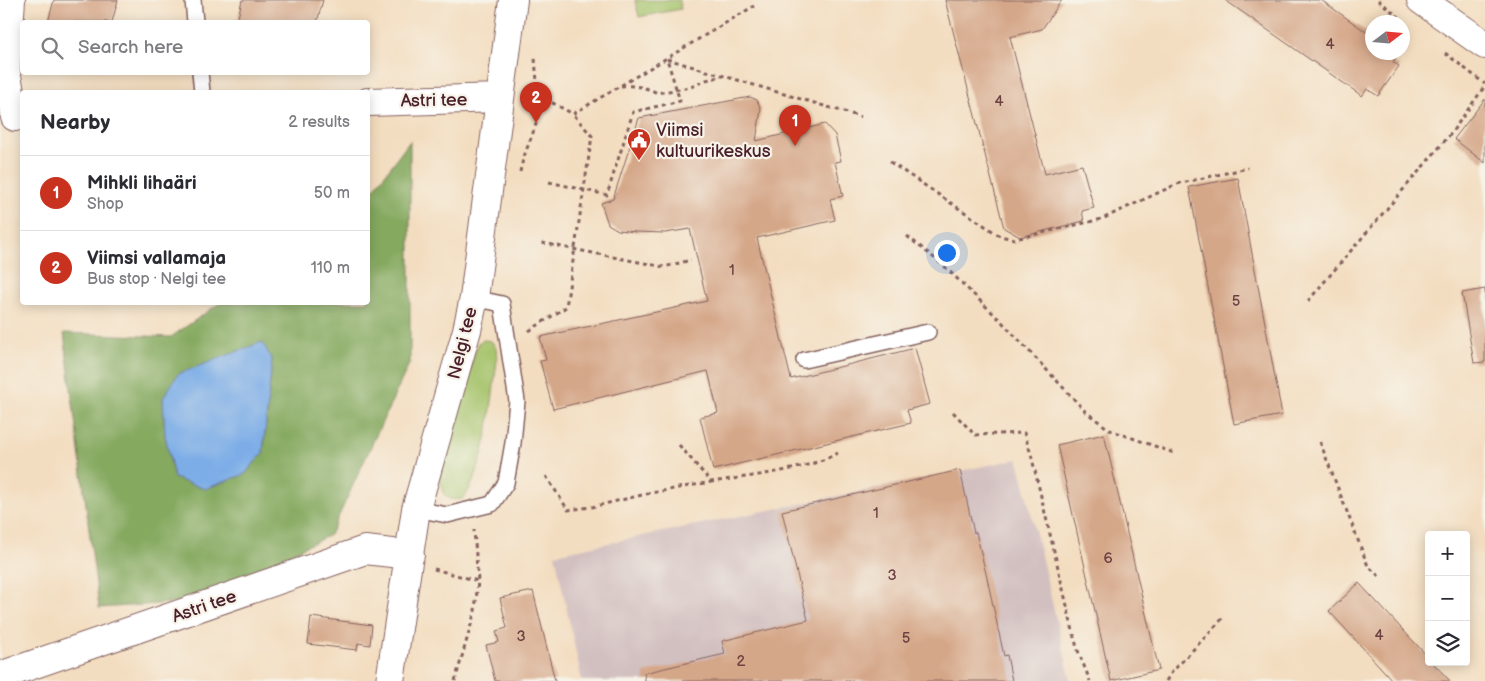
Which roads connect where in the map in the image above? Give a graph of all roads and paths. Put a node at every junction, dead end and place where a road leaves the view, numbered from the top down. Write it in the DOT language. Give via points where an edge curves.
graph roads {
  1 [pos="11,0"];
  2 [pos="193,0"];
  3 [pos="513,0"];
  4 [pos="1421,0"];
  5 [pos="754,6"];
  6 [pos="195,20"];
  7 [pos="1485,45"];
  8 [pos="666,58"];
  9 [pos="200,75"];
  10 [pos="723,76"];
  11 [pos="620,86"];
  12 [pos="1485,86"];
  13 [pos="202,90"];
  14 [pos="676,91"];
  15 [pos="538,95"];
  16 [pos="500,98"];
  17 [pos="370,102"];
  18 [pos="573,114"];
  19 [pos="12,117"];
  20 [pos="861,117"];
  21 [pos="890,162"];
  22 [pos="1248,168"];
  23 [pos="549,182"];
  24 [pos="584,190"];
  25 [pos="907,236"];
  26 [pos="542,243"];
  27 [pos="574,250"];
  28 [pos="692,260"];
  29 [pos="474,298"];
  30 [pos="1308,301"];
  31 [pos="529,331"];
  32 [pos="928,332"];
  33 [pos="804,360"];
  34 [pos="953,412"];
  35 [pos="1320,442"];
  36 [pos="679,445"];
  37 [pos="838,453"];
  38 [pos="1174,453"];
  39 [pos="546,476"];
  40 [pos="711,482"];
  41 [pos="416,509"];
  42 [pos="410,554"];
  43 [pos="1382,578"];
  44 [pos="478,581"];
  45 [pos="1224,617"];
  46 [pos="0,676"];
  47 [pos="390,681"];
  48 [pos="1090,681"];
  49 [pos="1166,681"];
  1 -- 19 [label="street" via="6,72"];
  2 -- 6 [label="lane"];
  3 -- 16 [label="street, Nelgi tee"];
  4 -- 7 [label="street"];
  5 -- 8 [label="path"];
  8 -- 10 [label="path"];
  8 -- 11 [label="path"];
  8 -- 14 [label="path"];
  9 -- 13 [label="lane"];
  10 -- 14 [label="path"];
  10 -- 20 [label="path"];
  11 -- 14 [label="path" via="637,86 657,94"];
  11 -- 18 [label="path"];
  12 -- 30 [label="path" via="1449,136"];
  14 -- 24 [label="path" via="680,101 633,112 607,195"];
  15 -- 18 [label="path"];
  16 -- 17 [label="street, Astri tee"];
  16 -- 29 [label="street, Nelgi tee"];
  18 -- 24 [label="path" via="592,136"];
  21 -- 22 [label="path" via="1000,236 1015,239 1102,219 1177,184"];
  23 -- 24 [label="path"];
  24 -- 27 [label="path"];
  25 -- 38 [label="path" via="943,265 1001,321 1086,412 1110,430"];
  26 -- 27 [label="path"];
  27 -- 28 [label="path" via="664,267"];
  27 -- 31 [label="path" via="566,307"];
  29 -- 41 [label="street, Nelgi tee"];
  29 -- 41 [label="lane" via="502,304 517,401 506,483 492,504 447,515"];
  32 -- 33 [label="lane"];
  34 -- 48 [label="path" via="975,435 1024,433 1077,648"];
  35 -- 43 [label="path" via="1368,566"];
  36 -- 40 [label="path"];
  37 -- 40 [label="path" via="826,460 778,471"];
  39 -- 40 [label="path" via="568,510"];
  41 -- 42 [label="street, Nelgi tee"];
  42 -- 44 [label="path" via="425,566"];
  42 -- 46 [label="street, Astri tee" via="365,550"];
  42 -- 47 [label="street, Nelgi tee"];
  45 -- 49 [label="path"];
}
